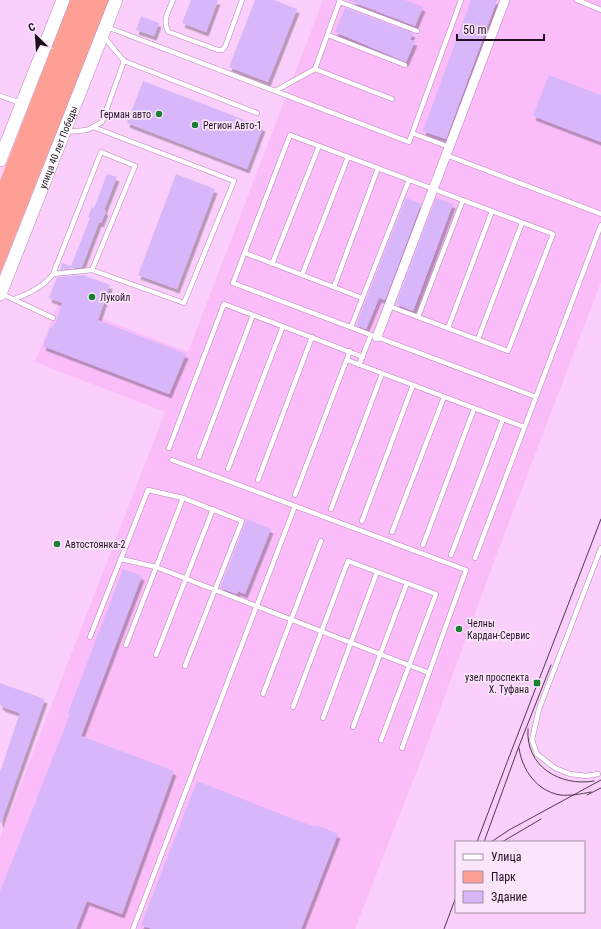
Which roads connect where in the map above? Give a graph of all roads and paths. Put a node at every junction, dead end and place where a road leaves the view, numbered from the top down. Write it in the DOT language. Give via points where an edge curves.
graph roads {
  1 [pos="63,0"];
  2 [pos="116,0"];
  3 [pos="173,0"];
  4 [pos="242,0"];
  5 [pos="462,0"];
  6 [pos="505,0"];
  7 [pos="577,0"];
  8 [pos="340,1"];
  9 [pos="601,10"];
  10 [pos="104,31"];
  11 [pos="417,31"];
  12 [pos="328,35"];
  13 [pos="124,61"];
  14 [pos="405,65"];
  15 [pos="315,69"];
  16 [pos="275,91"];
  17 [pos="0,96"];
  18 [pos="392,98"];
  19 [pos="22,104"];
  20 [pos="257,113"];
  21 [pos="93,127"];
  22 [pos="64,132"];
  23 [pos="412,133"];
  24 [pos="319,146"];
  25 [pos="448,151"];
  26 [pos="348,157"];
  27 [pos="0,160"];
  28 [pos="378,168"];
  29 [pos="409,180"];
  30 [pos="433,189"];
  31 [pos="463,200"];
  32 [pos="492,211"];
  33 [pos="601,214"];
  34 [pos="522,223"];
  35 [pos="601,225"];
  36 [pos="245,253"];
  37 [pos="272,264"];
  38 [pos="92,270"];
  39 [pos="53,274"];
  40 [pos="302,275"];
  41 [pos="334,287"];
  42 [pos="0,294"];
  43 [pos="362,298"];
  44 [pos="14,299"];
  45 [pos="389,306"];
  46 [pos="253,315"];
  47 [pos="418,317"];
  48 [pos="53,318"];
  49 [pos="283,326"];
  50 [pos="351,327"];
  51 [pos="448,328"];
  52 [pos="374,336"];
  53 [pos="312,337"];
  54 [pos="478,340"];
  55 [pos="350,351"];
  56 [pos="363,357"];
  57 [pos="346,360"];
  58 [pos="360,365"];
  59 [pos="382,374"];
  60 [pos="413,385"];
  61 [pos="444,397"];
  62 [pos="536,397"];
  63 [pos="474,409"];
  64 [pos="503,419"];
  65 [pos="524,427"];
  66 [pos="169,448"];
  67 [pos="199,457"];
  68 [pos="172,460"];
  69 [pos="228,469"];
  70 [pos="258,480"];
  71 [pos="295,495"];
  72 [pos="183,498"];
  73 [pos="295,506"];
  74 [pos="331,509"];
  75 [pos="213,510"];
  76 [pos="362,521"];
  77 [pos="392,532"];
  78 [pos="321,541"];
  79 [pos="422,545"];
  80 [pos="601,548"];
  81 [pos="451,555"];
  82 [pos="474,558"];
  83 [pos="121,559"];
  84 [pos="156,567"];
  85 [pos="377,572"];
  86 [pos="186,579"];
  87 [pos="407,583"];
  88 [pos="214,590"];
  89 [pos="257,607"];
  90 [pos="291,620"];
  91 [pos="321,632"];
  92 [pos="90,637"];
  93 [pos="351,643"];
  94 [pos="126,645"];
  95 [pos="156,654"];
  96 [pos="380,654"];
  97 [pos="410,665"];
  98 [pos="185,666"];
  99 [pos="429,673"];
  100 [pos="263,694"];
  101 [pos="293,707"];
  102 [pos="323,718"];
  103 [pos="353,727"];
  104 [pos="381,740"];
  105 [pos="402,748"];
  106 [pos="598,774"];
  107 [pos="133,929"];
  1 -- 19 [label="street"];
  2 -- 10 [label="street, улица 40 лет Победы"];
  3 -- 4 [label="lane" via="165,23 169,32 218,50 225,47"];
  5 -- 23 [label="lane"];
  6 -- 25 [label="street"];
  7 -- 9 [label="lane"];
  8 -- 11 [label="lane"];
  8 -- 12 [label="lane"];
  10 -- 13 [label="lane"];
  10 -- 16 [label="lane"];
  10 -- 22 [label="street, улица 40 лет Победы"];
  12 -- 14 [label="lane"];
  12 -- 15 [label="lane"];
  13 -- 20 [label="lane"];
  13 -- 21 [label="lane" via="102,122"];
  15 -- 16 [label="lane"];
  15 -- 18 [label="lane"];
  16 -- 23 [label="lane" via="409,142"];
  17 -- 19 [label="lane"];
  19 -- 27 [label="street"];
  21 -- 22 [label="lane"];
  21 -- 38 [label="lane" via="234,181 184,303"];
  22 -- 42 [label="street, улица 40 лет Победы"];
  23 -- 25 [label="lane"];
  24 -- 26 [label="lane"];
  24 -- 36 [label="lane" via="290,135"];
  24 -- 37 [label="lane"];
  25 -- 30 [label="street"];
  25 -- 33 [label="lane"];
  26 -- 28 [label="lane"];
  26 -- 40 [label="lane"];
  28 -- 29 [label="lane"];
  28 -- 41 [label="lane"];
  29 -- 30 [label="lane"];
  29 -- 43 [label="lane"];
  30 -- 31 [label="lane"];
  30 -- 45 [label="street"];
  31 -- 32 [label="lane"];
  31 -- 47 [label="lane"];
  32 -- 34 [label="lane"];
  32 -- 51 [label="lane"];
  34 -- 54 [label="lane"];
  34 -- 54 [label="lane" via="553,234 508,351"];
  35 -- 62 [label="lane"];
  36 -- 37 [label="lane"];
  36 -- 50 [label="lane" via="233,283"];
  37 -- 40 [label="lane"];
  38 -- 39 [label="lane"];
  38 -- 39 [label="lane" via="135,166 101,152"];
  39 -- 44 [label="lane" via="49,280 28,295"];
  40 -- 41 [label="lane"];
  41 -- 43 [label="lane"];
  42 -- 44 [label="lane"];
  43 -- 50 [label="lane"];
  44 -- 48 [label="lane"];
  45 -- 47 [label="lane"];
  45 -- 52 [label="street"];
  46 -- 49 [label="lane"];
  46 -- 66 [label="lane" via="224,304"];
  46 -- 67 [label="lane"];
  47 -- 51 [label="lane"];
  49 -- 53 [label="lane"];
  49 -- 69 [label="lane"];
  50 -- 52 [label="lane"];
  51 -- 54 [label="lane"];
  52 -- 56 [label="lane"];
  52 -- 62 [label="lane"];
  53 -- 55 [label="lane"];
  53 -- 70 [label="lane"];
  55 -- 56 [label="lane"];
  55 -- 57 [label="lane"];
  56 -- 58 [label="lane"];
  57 -- 58 [label="lane"];
  57 -- 71 [label="lane"];
  58 -- 59 [label="lane"];
  59 -- 60 [label="lane"];
  59 -- 74 [label="lane"];
  60 -- 61 [label="lane"];
  60 -- 76 [label="lane"];
  61 -- 63 [label="lane"];
  61 -- 77 [label="lane"];
  62 -- 65 [label="lane"];
  63 -- 64 [label="lane"];
  63 -- 79 [label="lane"];
  64 -- 65 [label="lane"];
  64 -- 81 [label="lane"];
  65 -- 82 [label="lane"];
  68 -- 73 [label="lane"];
  72 -- 75 [label="lane"];
  72 -- 83 [label="lane" via="148,490"];
  72 -- 84 [label="lane"];
  73 -- 89 [label="lane"];
  73 -- 99 [label="lane" via="466,570"];
  75 -- 86 [label="lane"];
  75 -- 88 [label="lane" via="242,521"];
  78 -- 90 [label="lane"];
  80 -- 106 [label="lane" via="539,709 532,740 537,754 555,768 570,774"];
  83 -- 84 [label="lane"];
  83 -- 92 [label="lane"];
  84 -- 86 [label="lane"];
  84 -- 94 [label="lane"];
  85 -- 87 [label="lane"];
  85 -- 91 [label="lane" via="348,561"];
  85 -- 93 [label="lane"];
  86 -- 88 [label="lane"];
  86 -- 95 [label="lane"];
  87 -- 96 [label="lane"];
  87 -- 97 [label="lane" via="436,594"];
  88 -- 89 [label="lane"];
  88 -- 98 [label="lane"];
  89 -- 90 [label="lane"];
  89 -- 107 [label="lane"];
  90 -- 91 [label="lane"];
  90 -- 100 [label="lane"];
  91 -- 93 [label="lane"];
  91 -- 101 [label="lane"];
  93 -- 96 [label="lane"];
  93 -- 102 [label="lane"];
  96 -- 97 [label="lane"];
  96 -- 103 [label="lane"];
  97 -- 99 [label="lane"];
  97 -- 104 [label="lane"];
  99 -- 105 [label="lane"];
}
